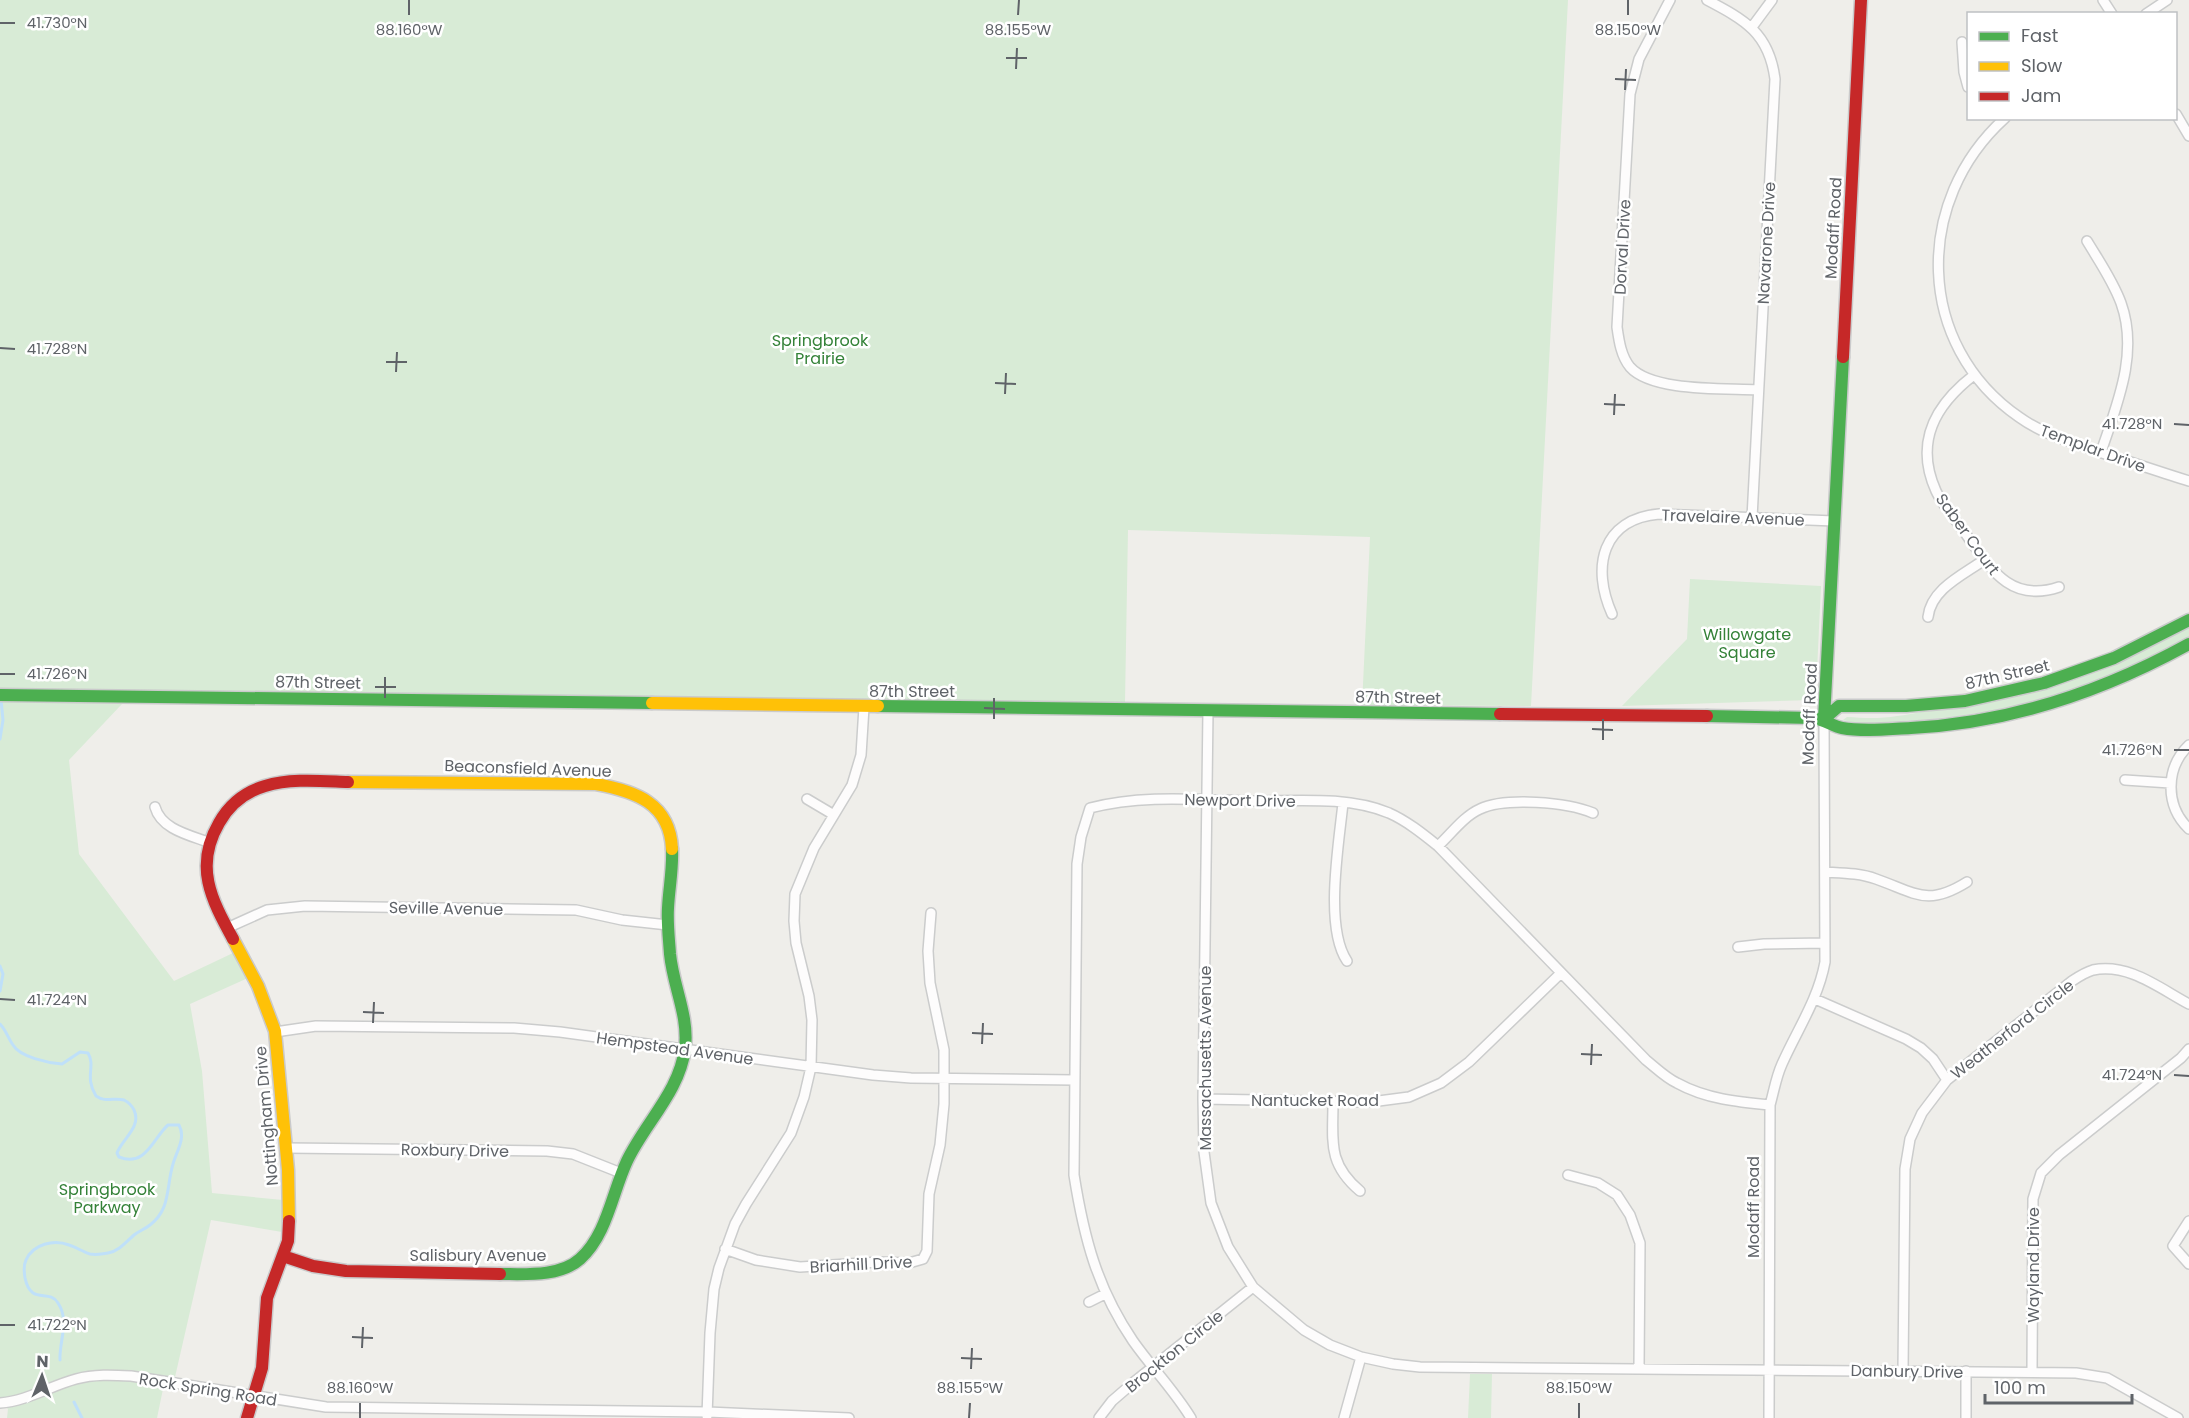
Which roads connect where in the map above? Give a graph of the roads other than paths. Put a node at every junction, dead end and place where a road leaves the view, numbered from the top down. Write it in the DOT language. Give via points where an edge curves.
graph roads {
  1 [pos="1670,0"];
  2 [pos="1707,0"];
  3 [pos="1773,0"];
  4 [pos="1861,0"];
  5 [pos="2167,0"];
  6 [pos="2149,12"];
  7 [pos="1752,27"];
  8 [pos="1962,42"];
  9 [pos="1967,84"];
  10 [pos="2177,117"];
  11 [pos="2000,120"];
  12 [pos="2189,136"];
  13 [pos="2087,241"];
  14 [pos="1974,375"];
  15 [pos="1758,390"];
  16 [pos="2101,452"];
  17 [pos="2189,481"];
  18 [pos="1752,518"];
  19 [pos="1834,521"];
  20 [pos="1984,560"];
  21 [pos="2059,587"];
  22 [pos="1612,614"];
  23 [pos="1928,617"];
  24 [pos="2189,620"];
  25 [pos="2189,644"];
  26 [pos="6,695"];
  27 [pos="864,707"];
  28 [pos="1208,711"];
  29 [pos="1824,719"];
  30 [pos="2189,745"];
  31 [pos="2126,780"];
  32 [pos="2170,783"];
  33 [pos="807,799"];
  34 [pos="1207,800"];
  35 [pos="1343,803"];
  36 [pos="155,807"];
  37 [pos="1593,813"];
  38 [pos="834,815"];
  39 [pos="2189,829"];
  40 [pos="208,842"];
  41 [pos="1438,846"];
  42 [pos="1825,872"];
  43 [pos="1967,882"];
  44 [pos="932,913"];
  45 [pos="668,925"];
  46 [pos="227,928"];
  47 [pos="1826,943"];
  48 [pos="1738,947"];
  49 [pos="1347,961"];
  50 [pos="1561,973"];
  51 [pos="1815,999"];
  52 [pos="2189,1004"];
  53 [pos="275,1032"];
  54 [pos="2189,1049"];
  55 [pos="686,1050"];
  56 [pos="811,1067"];
  57 [pos="943,1078"];
  58 [pos="1074,1080"];
  59 [pos="1947,1080"];
  60 [pos="1203,1099"];
  61 [pos="1333,1102"];
  62 [pos="1770,1105"];
  63 [pos="286,1148"];
  64 [pos="621,1173"];
  65 [pos="1568,1175"];
  66 [pos="1360,1191"];
  67 [pos="2189,1221"];
  68 [pos="725,1250"];
  69 [pos="283,1256"];
  70 [pos="2189,1264"];
  71 [pos="1253,1287"];
  72 [pos="1105,1294"];
  73 [pos="1089,1302"];
  74 [pos="1361,1357"];
  75 [pos="1154,1366"];
  76 [pos="1639,1368"];
  77 [pos="1769,1369"];
  78 [pos="1903,1371"];
  79 [pos="1966,1371"];
  80 [pos="2032,1372"];
  81 [pos="255,1397"];
  82 [pos="0,1403"];
  83 [pos="707,1415"];
  84 [pos="246,1418"];
  85 [pos="849,1418"];
  86 [pos="1099,1418"];
  87 [pos="1191,1418"];
  88 [pos="1344,1418"];
  89 [pos="1769,1418"];
  90 [pos="1966,1418"];
  91 [pos="2178,1418"];
  1 -- 15 [label="street, Dorval Drive" via="1639,59 1630,94 1619,340 1628,365 1647,380"];
  2 -- 7 [label="street, Navarone Drive"];
  3 -- 7 [label="street"];
  4 -- 19 [label="street, Modaff Road"];
  5 -- 6 [label="street"];
  7 -- 15 [label="street, Navarone Drive" via="1766,46 1775,79"];
  8 -- 9 [label="street"];
  10 -- 12 [label="street"];
  11 -- 14 [label="street, Templar Drive" via="1957,180 1939,240 1938,274 1945,316"];
  13 -- 16 [label="street" via="2121,303 2128,341 2122,387"];
  14 -- 16 [label="street, Templar Drive" via="2001,404 2026,422"];
  14 -- 20 [label="street, Saber Court" via="1953,392 1935,418 1928,463 1941,499"];
  15 -- 18 [label="street, Navarone Drive"];
  16 -- 17 [label="street, Templar Drive"];
  18 -- 19 [label="street, Travelaire Avenue"];
  18 -- 22 [label="street, Travelaire Avenue" via="1659,513 1629,521 1610,540 1603,560 1604,597"];
  19 -- 29 [label="street, Modaff Road"];
  20 -- 21 [label="street, Saber Court" via="1999,578 2014,586 2041,591"];
  20 -- 23 [label="street" via="1938,594"];
  24 -- 29 [label="street, 87th Street" via="2114,658 2044,683 1965,701 1839,706"];
  25 -- 29 [label="street, 87th Street" via="2127,676 2074,696 1993,717 1877,728 1839,728"];
  26 -- 27 [label="street, 87th Street"];
  27 -- 28 [label="street, 87th Street"];
  27 -- 38 [label="street" via="861,755 852,785"];
  28 -- 29 [label="street, 87th Street"];
  28 -- 34 [label="street, Massachusetts Avenue"];
  29 -- 42 [label="street, Modaff Road"];
  30 -- 32 [label="street" via="2177,759"];
  31 -- 32 [label="street"];
  32 -- 39 [label="street" via="2178,817"];
  33 -- 38 [label="street"];
  34 -- 35 [label="street, Newport Drive"];
  34 -- 58 [label="street, Newport Drive" via="1136,799 1090,808 1077,864"];
  34 -- 60 [label="street, Massachusetts Avenue"];
  35 -- 41 [label="street, Newport Drive" via="1389,813"];
  35 -- 49 [label="street" via="1335,914 1339,944"];
  36 -- 40 [label="street" via="168,825"];
  37 -- 41 [label="street" via="1558,804 1491,805 1468,817"];
  38 -- 56 [label="street" via="814,848 795,894 796,943 812,1020"];
  40 -- 45 [label="street, Beaconsfield Avenue" via="235,801 270,783 612,786 656,806 667,826 673,859"];
  40 -- 46 [label="street, Nottingham Drive" via="206,878"];
  41 -- 50 [label="street, Newport Drive"];
  42 -- 43 [label="street" via="1861,874 1924,896 1946,894"];
  42 -- 47 [label="street, Modaff Road"];
  44 -- 57 [label="street" via="930,983 944,1050"];
  45 -- 46 [label="street, Seville Avenue" via="622,921 576,910 304,906 267,910"];
  45 -- 55 [label="street, Beaconsfield Avenue" via="671,962 687,1031"];
  46 -- 53 [label="street, Nottingham Drive" via="262,993"];
  47 -- 48 [label="street"];
  47 -- 51 [label="street, Modaff Road" via="1822,980"];
  50 -- 61 [label="street, Nantucket Road" via="1469,1062 1441,1083 1409,1097"];
  50 -- 62 [label="street, Newport Drive" via="1646,1060 1676,1083 1735,1102"];
  51 -- 59 [label="street" via="1921,1048"];
  51 -- 62 [label="street, Modaff Road" via="1780,1066"];
  52 -- 59 [label="street, Weatherford Circle" via="2133,973 2091,970"];
  53 -- 55 [label="street, Hempstead Avenue" via="316,1026 514,1028"];
  53 -- 63 [label="street, Nottingham Drive"];
  54 -- 80 [label="street, Wayland Drive" via="2041,1173 2033,1199"];
  55 -- 56 [label="street, Hempstead Avenue"];
  55 -- 64 [label="street, Salisbury Avenue" via="678,1080 641,1134"];
  56 -- 57 [label="street, Hempstead Avenue"];
  56 -- 68 [label="street" via="791,1133 755,1187"];
  57 -- 58 [label="street, Hempstead Avenue"];
  57 -- 68 [label="street, Briarhill Drive" via="943,1122 929,1194 927,1251 923,1259 909,1263 800,1267"];
  58 -- 72 [label="street, Newport Drive" via="1074,1175 1081,1220"];
  59 -- 78 [label="street, Weatherford Circle" via="1922,1113 1910,1139 1905,1168"];
  60 -- 61 [label="street, Nantucket Road"];
  60 -- 71 [label="street, Massachusetts Avenue" via="1204,1152 1211,1203 1228,1247"];
  61 -- 66 [label="street" via="1336,1161"];
  62 -- 77 [label="street, Modaff Road"];
  63 -- 64 [label="street, Roxbury Drive" via="547,1151 573,1154"];
  63 -- 69 [label="street, Nottingham Drive" via="291,1211"];
  64 -- 69 [label="street, Salisbury Avenue" via="594,1242 578,1261 555,1270 522,1274 346,1271"];
  65 -- 76 [label="street" via="1598,1183 1617,1195 1630,1215 1640,1243"];
  67 -- 70 [label="street" via="2173,1246"];
  68 -- 83 [label="street" via="714,1289"];
  69 -- 81 [label="street, Nottingham Drive" via="267,1299 263,1363"];
  71 -- 74 [label="street, Massachusetts Avenue" via="1304,1330"];
  71 -- 75 [label="street, Brockton Circle"];
  72 -- 73 [label="street"];
  72 -- 75 [label="street, Newport Drive"];
  74 -- 76 [label="street, Massachusetts Avenue" via="1420,1367"];
  74 -- 88 [label="street"];
  75 -- 86 [label="street, Brockton Circle" via="1112,1401"];
  75 -- 87 [label="street, Newport Drive"];
  76 -- 77 [label="street, Massachusetts Avenue"];
  77 -- 78 [label="street, Danbury Drive"];
  77 -- 89 [label="street, Modaff Road"];
  78 -- 79 [label="street, Danbury Drive"];
  79 -- 80 [label="street, Danbury Drive"];
  79 -- 90 [label="street"];
  80 -- 91 [label="street, Danbury Drive" via="2107,1378"];
  81 -- 82 [label="street, Rock Spring Road" via="104,1375 76,1379"];
  81 -- 83 [label="street, Rock Spring Road" via="326,1407"];
  81 -- 84 [label="street, Nottingham Drive"];
  83 -- 85 [label="street, Rock Spring Road"];
}
